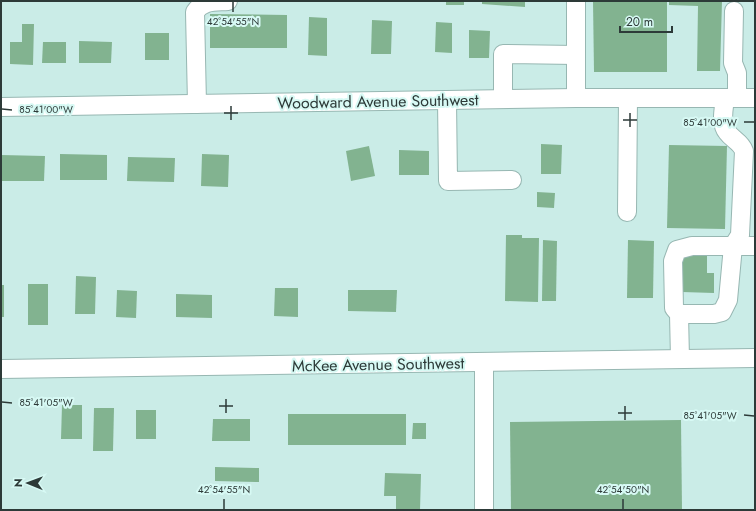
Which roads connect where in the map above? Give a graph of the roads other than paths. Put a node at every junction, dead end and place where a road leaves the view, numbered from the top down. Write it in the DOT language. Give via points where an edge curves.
graph roads {
  1 [pos="228,1"];
  2 [pos="576,1"];
  3 [pos="734,12"];
  4 [pos="576,55"];
  5 [pos="576,98"];
  6 [pos="628,98"];
  7 [pos="731,98"];
  8 [pos="755,98"];
  9 [pos="447,100"];
  10 [pos="503,100"];
  11 [pos="197,104"];
  12 [pos="1,107"];
  13 [pos="512,180"];
  14 [pos="627,212"];
  15 [pos="733,246"];
  16 [pos="755,246"];
  17 [pos="679,314"];
  18 [pos="755,358"];
  19 [pos="680,359"];
  20 [pos="484,362"];
  21 [pos="1,369"];
  22 [pos="484,510"];
  1 -- 11 [label="street" via="207,2 199,6 195,12"];
  2 -- 4 [label="street"];
  3 -- 7 [label="street" via="733,62 737,73"];
  4 -- 5 [label="street"];
  4 -- 10 [label="street" via="503,54"];
  5 -- 6 [label="street, Woodward Avenue Southwest"];
  5 -- 10 [label="street, Woodward Avenue Southwest"];
  6 -- 7 [label="street, Woodward Avenue Southwest"];
  6 -- 14 [label="street"];
  7 -- 8 [label="street, Woodward Avenue Southwest"];
  7 -- 15 [label="street" via="724,125 726,131 742,145 744,151 740,235"];
  9 -- 10 [label="street, Woodward Avenue Southwest"];
  9 -- 11 [label="street, Woodward Avenue Southwest"];
  9 -- 13 [label="street" via="448,181"];
  11 -- 12 [label="street, Woodward Avenue Southwest"];
  15 -- 16 [label="street"];
  15 -- 17 [label="street" via="728,300 722,312"];
  15 -- 17 [label="street" via="683,247 676,250 673,261 674,308"];
  17 -- 19 [label="street"];
  18 -- 19 [label="street, McKee Avenue Southwest"];
  19 -- 20 [label="street, McKee Avenue Southwest"];
  20 -- 21 [label="street, McKee Avenue Southwest"];
  20 -- 22 [label="street"];
}
